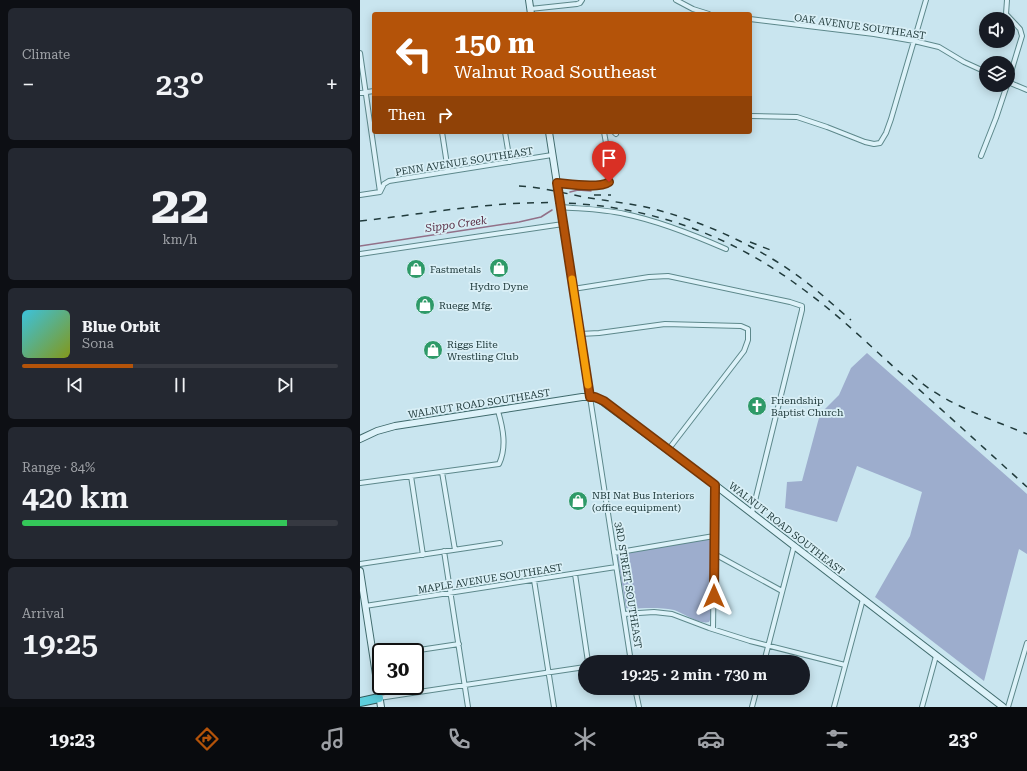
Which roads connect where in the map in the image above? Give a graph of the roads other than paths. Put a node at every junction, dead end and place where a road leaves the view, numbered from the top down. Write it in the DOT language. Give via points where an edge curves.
graph roads {
  1 [pos="529,0"];
  2 [pos="582,0"];
  3 [pos="676,0"];
  4 [pos="926,0"];
  5 [pos="1007,0"];
  6 [pos="530,11"];
  7 [pos="703,12"];
  8 [pos="752,20"];
  9 [pos="914,41"];
  10 [pos="360,53"];
  11 [pos="1015,59"];
  12 [pos="979,69"];
  13 [pos="1015,85"];
  14 [pos="1027,90"];
  15 [pos="372,91"];
  16 [pos="366,92"];
  17 [pos="1005,92"];
  18 [pos="360,93"];
  19 [pos="752,116"];
  20 [pos="442,134"];
  21 [pos="505,134"];
  22 [pos="549,134"];
  23 [pos="604,134"];
  24 [pos="552,155"];
  25 [pos="981,156"];
  26 [pos="510,162"];
  27 [pos="448,171"];
  28 [pos="557,183"];
  29 [pos="380,192"];
  30 [pos="360,195"];
  31 [pos="560,207"];
  32 [pos="563,224"];
  33 [pos="726,249"];
  34 [pos="360,254"];
  35 [pos="573,289"];
  36 [pos="580,334"];
  37 [pos="590,397"];
  38 [pos="498,411"];
  39 [pos="360,439"];
  40 [pos="668,450"];
  41 [pos="442,472"];
  42 [pos="411,476"];
  43 [pos="360,483"];
  44 [pos="715,485"];
  45 [pos="752,514"];
  46 [pos="714,536"];
  47 [pos="500,543"];
  48 [pos="794,546"];
  49 [pos="455,550"];
  50 [pos="444,551"];
  51 [pos="614,552"];
  52 [pos="714,554"];
  53 [pos="423,555"];
  54 [pos="360,564"];
  55 [pos="616,567"];
  56 [pos="360,571"];
  57 [pos="575,574"];
  58 [pos="534,580"];
  59 [pos="782,590"];
  60 [pos="451,592"];
  61 [pos="863,599"];
  62 [pos="365,606"];
  63 [pos="624,614"];
  64 [pos="713,629"];
  65 [pos="1027,643"];
  66 [pos="458,644"];
  67 [pos="768,645"];
  68 [pos="424,649"];
  69 [pos="372,651"];
  70 [pos="587,655"];
  71 [pos="630,655"];
  72 [pos="766,655"];
  73 [pos="936,656"];
  74 [pos="845,665"];
  75 [pos="578,668"];
  76 [pos="549,672"];
  77 [pos="465,685"];
  78 [pos="379,695"];
  79 [pos="637,695"];
  80 [pos="755,695"];
  81 [pos="379,698"];
  82 [pos="360,700"];
  83 [pos="381,707"];
  84 [pos="468,707"];
  85 [pos="554,707"];
  86 [pos="639,707"];
  87 [pos="752,707"];
  88 [pos="834,707"];
  89 [pos="922,707"];
  90 [pos="1003,707"];
  91 [pos="1008,707"];
  1 -- 6 [label="main road"];
  2 -- 6 [label="street" via="577,4"];
  3 -- 7 [label="street"];
  4 -- 9 [label="street"];
  5 -- 11 [label="street" via="1006,14 1022,36"];
  8 -- 9 [label="street, OAK AVENUE SOUTHEAST"];
  9 -- 12 [label="street, OAK AVENUE SOUTHEAST" via="939,47"];
  9 -- 19 [label="street" via="886,133 880,143 871,144 797,117"];
  10 -- 16 [label="street"];
  13 -- 14 [label="street"];
  15 -- 16 [label="street"];
  16 -- 18 [label="street"];
  16 -- 29 [label="street"];
  17 -- 25 [label="street"];
  20 -- 27 [label="street"];
  21 -- 26 [label="street"];
  22 -- 24 [label="main road, 3RD STREET SOUTHEAST"];
  23 -- 28 [label="street" via="610,181 599,186"];
  24 -- 26 [label="street, PENN AVENUE SOUTHEAST"];
  24 -- 28 [label="main road, 3RD STREET SOUTHEAST"];
  26 -- 27 [label="street, PENN AVENUE SOUTHEAST"];
  27 -- 29 [label="street, PENN AVENUE SOUTHEAST" via="389,181"];
  28 -- 31 [label="main road, 3RD STREET SOUTHEAST"];
  29 -- 30 [label="street"];
  31 -- 32 [label="main road, 3RD STREET SOUTHEAST"];
  31 -- 33 [label="street" via="624,214 686,232"];
  32 -- 34 [label="street"];
  32 -- 35 [label="main road, 3RD STREET SOUTHEAST"];
  35 -- 36 [label="main road, 3RD STREET SOUTHEAST"];
  35 -- 45 [label="street" via="668,276 802,306"];
  36 -- 37 [label="main road, 3RD STREET SOUTHEAST"];
  36 -- 40 [label="street" via="665,324 746,328 747,345 737,361"];
  37 -- 38 [label="main road, WALNUT ROAD SOUTHEAST"];
  37 -- 40 [label="main road, WALNUT ROAD SOUTHEAST" via="604,401"];
  37 -- 51 [label="street, 3RD STREET SOUTHEAST"];
  38 -- 39 [label="main road, WALNUT ROAD SOUTHEAST" via="396,426"];
  38 -- 41 [label="street" via="504,443 499,463"];
  40 -- 44 [label="main road, WALNUT ROAD SOUTHEAST"];
  41 -- 42 [label="street"];
  41 -- 49 [label="street"];
  42 -- 43 [label="street"];
  42 -- 53 [label="street"];
  44 -- 45 [label="main road, WALNUT ROAD SOUTHEAST"];
  44 -- 46 [label="street"];
  45 -- 48 [label="main road, WALNUT ROAD SOUTHEAST"];
  46 -- 51 [label="street"];
  46 -- 52 [label="street"];
  47 -- 49 [label="street"];
  48 -- 59 [label="street"];
  48 -- 61 [label="main road, WALNUT ROAD SOUTHEAST"];
  49 -- 50 [label="street"];
  50 -- 53 [label="street"];
  50 -- 60 [label="street"];
  51 -- 55 [label="street, 3RD STREET SOUTHEAST"];
  52 -- 59 [label="street"];
  52 -- 64 [label="street"];
  53 -- 54 [label="street"];
  55 -- 57 [label="street, MAPLE AVENUE SOUTHEAST"];
  55 -- 63 [label="street, 3RD STREET SOUTHEAST"];
  56 -- 62 [label="main road"];
  57 -- 58 [label="street, MAPLE AVENUE SOUTHEAST"];
  57 -- 70 [label="street"];
  58 -- 60 [label="street, MAPLE AVENUE SOUTHEAST"];
  58 -- 76 [label="street"];
  59 -- 67 [label="street"];
  60 -- 62 [label="street, MAPLE AVENUE SOUTHEAST"];
  60 -- 66 [label="street"];
  61 -- 73 [label="main road, WALNUT ROAD SOUTHEAST"];
  61 -- 74 [label="street"];
  62 -- 69 [label="main road"];
  63 -- 64 [label="street" via="672,614"];
  63 -- 71 [label="street, 3RD STREET SOUTHEAST"];
  64 -- 67 [label="street"];
  65 -- 91 [label="street"];
  66 -- 68 [label="street"];
  66 -- 77 [label="street"];
  67 -- 72 [label="street"];
  67 -- 74 [label="street"];
  73 -- 89 [label="street"];
  73 -- 90 [label="main road, WALNUT ROAD SOUTHEAST"];
  74 -- 88 [label="street"];
  75 -- 76 [label="street"];
  76 -- 77 [label="street"];
  76 -- 85 [label="street"];
  77 -- 81 [label="street"];
  77 -- 84 [label="street"];
  78 -- 81 [label="main road"];
  79 -- 86 [label="street"];
  80 -- 87 [label="street"];
  81 -- 82 [label="highway"];
  81 -- 83 [label="main road"];
}
